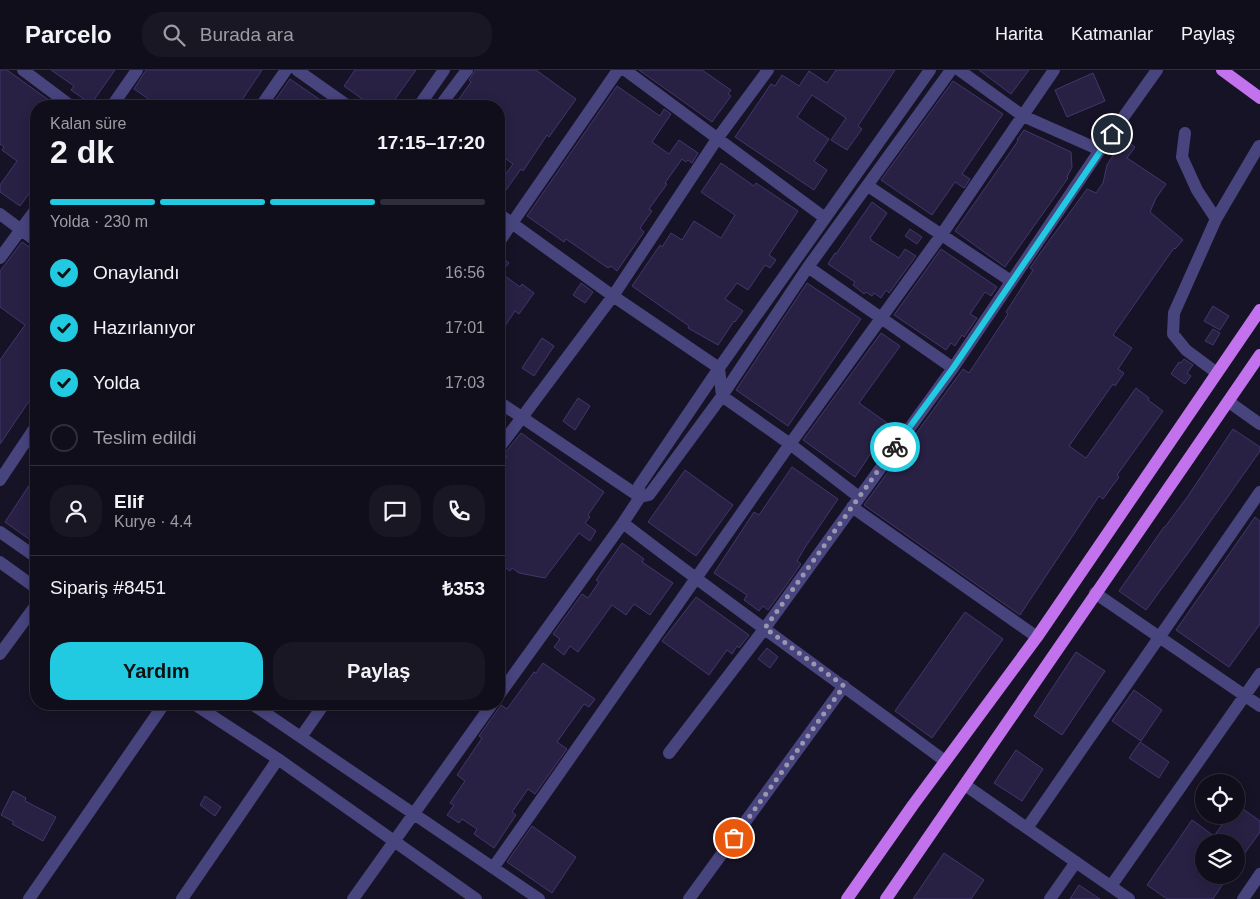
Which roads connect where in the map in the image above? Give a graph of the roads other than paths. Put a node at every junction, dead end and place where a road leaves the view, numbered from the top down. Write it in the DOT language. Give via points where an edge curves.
graph roads {
  1 [pos="24,70"];
  2 [pos="137,70"];
  3 [pos="286,70"];
  4 [pos="297,70"];
  5 [pos="444,70"];
  6 [pos="466,70"];
  7 [pos="618,70"];
  8 [pos="624,70"];
  9 [pos="768,70"];
  10 [pos="930,70"];
  11 [pos="951,70"];
  12 [pos="959,70"];
  13 [pos="1054,70"];
  14 [pos="1157,70"];
  15 [pos="1222,70"];
  16 [pos="1260,98"];
  17 [pos="63,100"];
  18 [pos="116,100"];
  19 [pos="265,100"];
  20 [pos="340,100"];
  21 [pos="423,100"];
  22 [pos="444,100"];
  23 [pos="1023,116"];
  24 [pos="1185,132"];
  25 [pos="717,139"];
  26 [pos="1259,146"];
  27 [pos="1100,150"];
  28 [pos="868,186"];
  29 [pos="0,214"];
  30 [pos="30,217"];
  31 [pos="505,218"];
  32 [pos="825,218"];
  33 [pos="1216,219"];
  34 [pos="512,223"];
  35 [pos="21,230"];
  36 [pos="505,233"];
  37 [pos="942,234"];
  38 [pos="30,237"];
  39 [pos="0,258"];
  40 [pos="808,267"];
  41 [pos="1011,281"];
  42 [pos="613,296"];
  43 [pos="1260,310"];
  44 [pos="882,318"];
  45 [pos="1260,355"];
  46 [pos="719,368"];
  47 [pos="953,368"];
  48 [pos="1217,373"];
  49 [pos="722,396"];
  50 [pos="1229,402"];
  51 [pos="505,407"];
  52 [pos="520,418"];
  53 [pos="1260,424"];
  54 [pos="30,435"];
  55 [pos="505,439"];
  56 [pos="790,444"];
  57 [pos="0,480"];
  58 [pos="1260,492"];
  59 [pos="640,497"];
  60 [pos="855,502"];
  61 [pos="623,523"];
  62 [pos="0,532"];
  63 [pos="30,553"];
  64 [pos="0,562"];
  65 [pos="696,580"];
  66 [pos="30,584"];
  67 [pos="1095,593"];
  68 [pos="30,612"];
  69 [pos="765,628"];
  70 [pos="1160,636"];
  71 [pos="1037,637"];
  72 [pos="0,654"];
  73 [pos="1260,674"];
  74 [pos="844,686"];
  75 [pos="505,687"];
  76 [pos="1245,696"];
  77 [pos="1260,706"];
  78 [pos="160,710"];
  79 [pos="203,710"];
  80 [pos="261,710"];
  81 [pos="320,710"];
  82 [pos="488,710"];
  83 [pos="301,737"];
  84 [pos="669,753"];
  85 [pos="278,759"];
  86 [pos="944,761"];
  87 [pos="965,785"];
  88 [pos="413,813"];
  89 [pos="1027,828"];
  90 [pos="394,841"];
  91 [pos="1076,862"];
  92 [pos="493,868"];
  93 [pos="1260,874"];
  94 [pos="1111,886"];
  95 [pos="29,899"];
  96 [pos="182,899"];
  97 [pos="353,899"];
  98 [pos="476,899"];
  99 [pos="539,899"];
  100 [pos="689,899"];
  101 [pos="847,899"];
  102 [pos="886,899"];
  103 [pos="1050,899"];
  104 [pos="1129,899"];
  105 [pos="1243,899"];
  1 -- 17 [label="street"];
  2 -- 18 [label="street"];
  3 -- 19 [label="street"];
  4 -- 20 [label="street"];
  5 -- 21 [label="street"];
  6 -- 22 [label="street"];
  7 -- 34 [label="street"];
  8 -- 25 [label="street"];
  9 -- 25 [label="street"];
  10 -- 32 [label="street"];
  11 -- 28 [label="street"];
  12 -- 23 [label="street"];
  13 -- 23 [label="street"];
  14 -- 27 [label="street"];
  15 -- 16 [label="main road"];
  23 -- 27 [label="street"];
  23 -- 37 [label="street"];
  24 -- 33 [label="street" via="1182,158"];
  25 -- 32 [label="street"];
  25 -- 42 [label="street"];
  26 -- 33 [label="street"];
  27 -- 41 [label="street"];
  28 -- 37 [label="street"];
  28 -- 40 [label="street"];
  29 -- 35 [label="street"];
  30 -- 35 [label="street"];
  31 -- 34 [label="street"];
  32 -- 46 [label="street"];
  33 -- 48 [label="street" via="1174,313 1173,334 1186,350"];
  34 -- 36 [label="street"];
  34 -- 42 [label="street"];
  35 -- 38 [label="street"];
  35 -- 39 [label="street"];
  37 -- 41 [label="street"];
  37 -- 44 [label="street"];
  40 -- 44 [label="street"];
  40 -- 49 [label="street"];
  41 -- 47 [label="street"];
  42 -- 46 [label="street"];
  42 -- 52 [label="street"];
  43 -- 48 [label="main road"];
  44 -- 47 [label="street"];
  44 -- 56 [label="street"];
  45 -- 50 [label="main road"];
  46 -- 49 [label="street"];
  46 -- 59 [label="street" via="639,486"];
  47 -- 60 [label="street"];
  48 -- 71 [label="main road"];
  49 -- 56 [label="street"];
  49 -- 59 [label="street" via="648,495"];
  50 -- 53 [label="street"];
  50 -- 67 [label="main road"];
  51 -- 52 [label="street"];
  52 -- 55 [label="street"];
  52 -- 59 [label="street"];
  54 -- 57 [label="street"];
  56 -- 60 [label="street"];
  56 -- 65 [label="street"];
  58 -- 70 [label="street"];
  59 -- 61 [label="street"];
  60 -- 69 [label="street"];
  60 -- 71 [label="street"];
  61 -- 65 [label="street"];
  61 -- 75 [label="street"];
  62 -- 63 [label="street"];
  64 -- 66 [label="street"];
  65 -- 69 [label="street"];
  65 -- 92 [label="street"];
  67 -- 70 [label="street"];
  67 -- 87 [label="main road"];
  68 -- 72 [label="street"];
  69 -- 74 [label="street"];
  69 -- 84 [label="street"];
  70 -- 76 [label="street"];
  70 -- 89 [label="street"];
  71 -- 86 [label="main road"];
  73 -- 76 [label="street"];
  74 -- 86 [label="street"];
  74 -- 100 [label="street"];
  76 -- 77 [label="street"];
  76 -- 94 [label="street"];
  78 -- 95 [label="street"];
  79 -- 85 [label="street"];
  80 -- 83 [label="street"];
  81 -- 83 [label="street"];
  82 -- 88 [label="street"];
  83 -- 88 [label="street"];
  85 -- 90 [label="street"];
  85 -- 96 [label="street"];
  86 -- 101 [label="main road"];
  87 -- 89 [label="street"];
  87 -- 102 [label="main road"];
  88 -- 90 [label="street"];
  88 -- 92 [label="street"];
  89 -- 91 [label="street"];
  90 -- 97 [label="street"];
  90 -- 98 [label="street"];
  91 -- 94 [label="street"];
  91 -- 103 [label="street"];
  92 -- 99 [label="street"];
  93 -- 105 [label="street"];
  94 -- 104 [label="street"];
}
